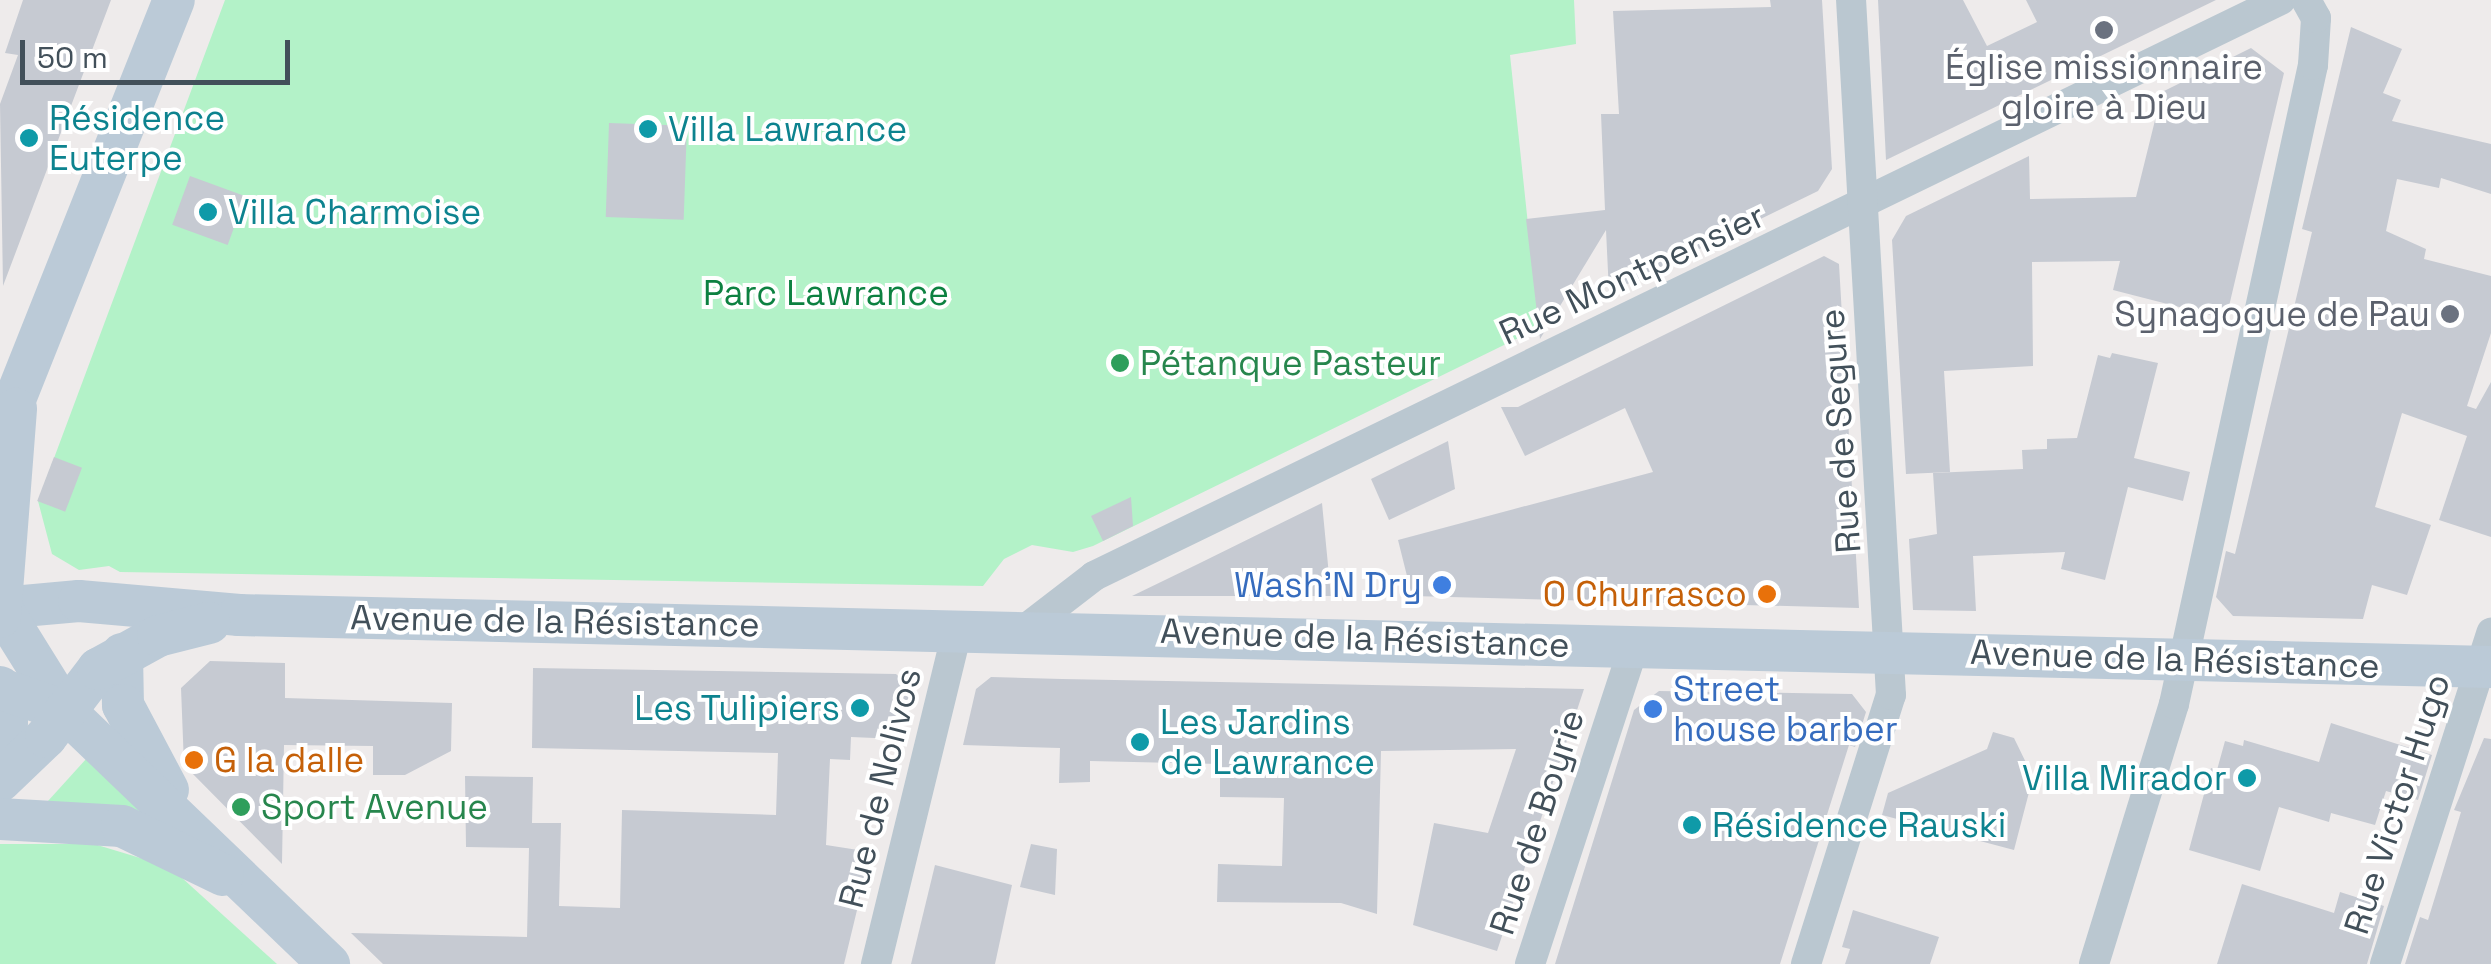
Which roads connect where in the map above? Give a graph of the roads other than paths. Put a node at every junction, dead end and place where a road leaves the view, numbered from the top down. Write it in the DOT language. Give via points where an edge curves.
graph roads {
  1 [pos="174,0"];
  2 [pos="1851,0"];
  3 [pos="2281,0"];
  4 [pos="2306,0"];
  5 [pos="1864,206"];
  6 [pos="8,423"];
  7 [pos="0,608"];
  8 [pos="239,615"];
  9 [pos="0,617"];
  10 [pos="957,630"];
  11 [pos="1024,630"];
  12 [pos="1634,646"];
  13 [pos="1892,651"];
  14 [pos="122,654"];
  15 [pos="2487,655"];
  16 [pos="2182,659"];
  17 [pos="0,688"];
  18 [pos="65,711"];
  19 [pos="0,767"];
  20 [pos="0,781"];
  21 [pos="0,819"];
  22 [pos="188,825"];
  23 [pos="252,890"];
  24 [pos="329,964"];
  25 [pos="876,964"];
  26 [pos="1530,964"];
  27 [pos="1806,964"];
  28 [pos="2094,964"];
  29 [pos="2385,964"];
  1 -- 6 [label="street"];
  2 -- 5 [label="street, Rue de Segure"];
  3 -- 5 [label="street, Rue Montpensier"];
  4 -- 16 [label="street" via="2316,18 2313,65"];
  5 -- 11 [label="street, Rue Montpensier" via="1094,576"];
  5 -- 13 [label="street, Rue de Segure"];
  6 -- 7 [label="street"];
  7 -- 8 [label="street, Avenue de la Résistance" via="79,601"];
  7 -- 9 [label="street"];
  7 -- 18 [label="street"];
  8 -- 10 [label="street, Avenue de la Résistance"];
  8 -- 14 [label="street, Avenue de la Résistance" via="158,636"];
  10 -- 11 [label="street, Avenue de la Résistance"];
  10 -- 25 [label="street, Rue de Nolivos"];
  11 -- 12 [label="street, Avenue de la Résistance"];
  12 -- 13 [label="street, Avenue de la Résistance"];
  12 -- 26 [label="street, Rue de Boyrie"];
  13 -- 16 [label="street, Avenue de la Résistance"];
  13 -- 27 [label="street, Rue de Segure" via="1890,696"];
  14 -- 18 [label="street, Avenue de la Résistance" via="98,669"];
  14 -- 22 [label="street" via="123,705"];
  15 -- 16 [label="street, Avenue de la Résistance"];
  15 -- 29 [label="street, Rue Victor Hugo"];
  16 -- 28 [label="street"];
  17 -- 18 [label="street"];
  17 -- 19 [label="street" via="7,722"];
  18 -- 20 [label="street, Avenue de la Résistance"];
  18 -- 22 [label="street"];
  21 -- 23 [label="street" via="122,826"];
  22 -- 23 [label="street"];
  23 -- 24 [label="street"];
}
